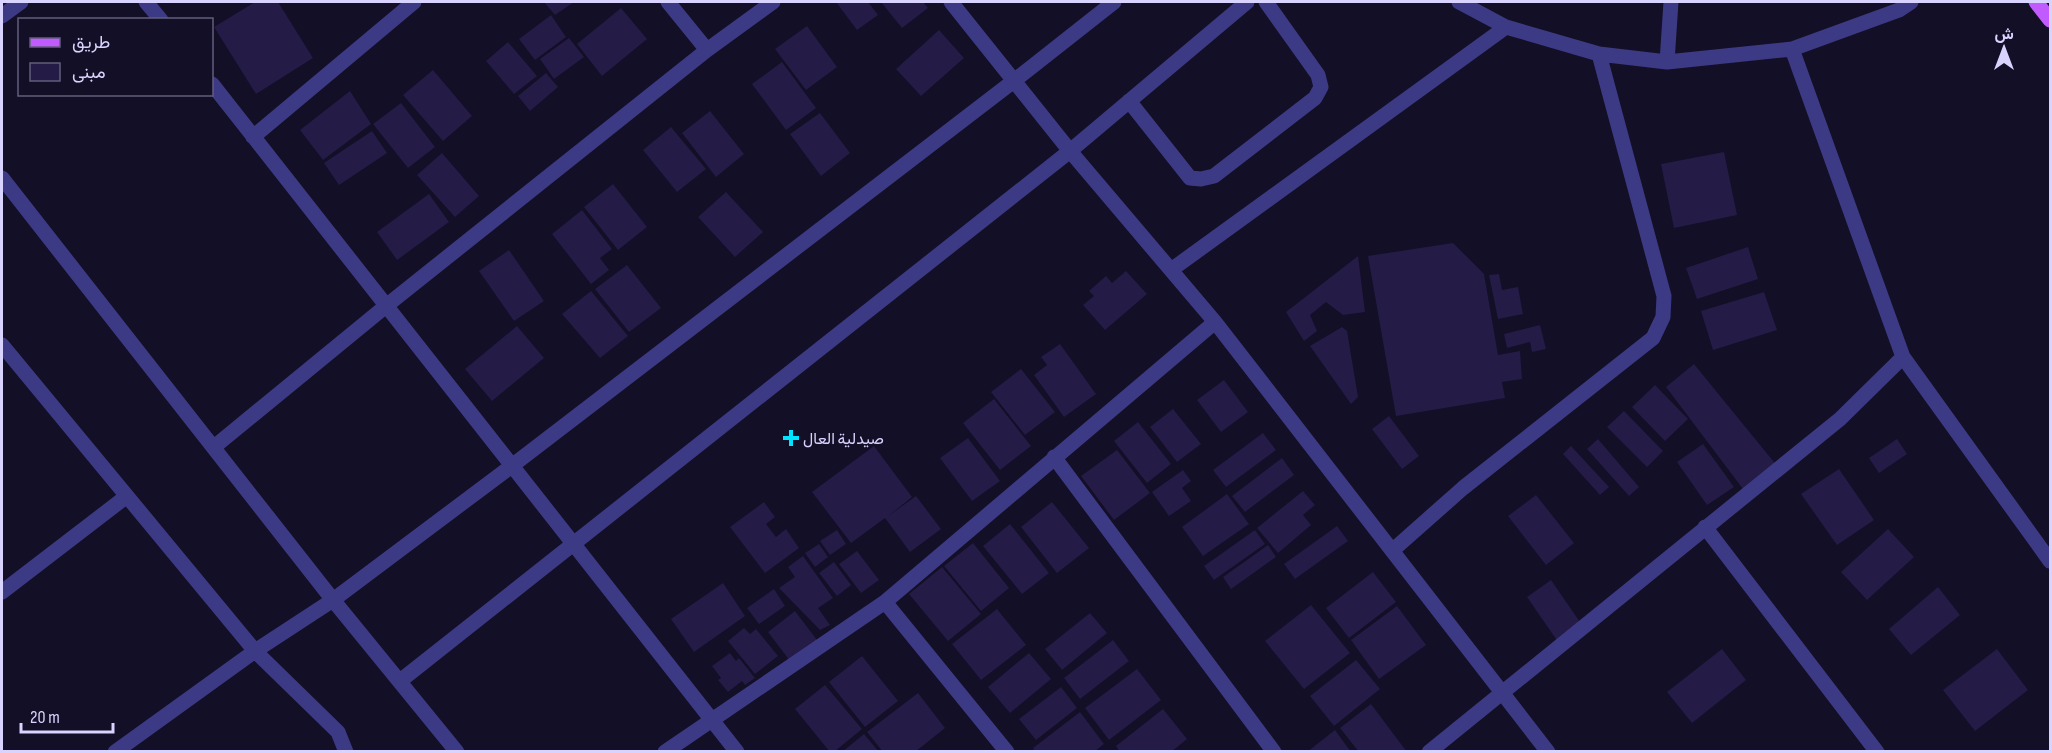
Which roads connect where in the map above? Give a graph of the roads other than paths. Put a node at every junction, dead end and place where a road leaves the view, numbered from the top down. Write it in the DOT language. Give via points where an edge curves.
graph roads {
  1 [pos="21,2"];
  2 [pos="146,2"];
  3 [pos="414,2"];
  4 [pos="668,2"];
  5 [pos="773,2"];
  6 [pos="951,2"];
  7 [pos="1114,2"];
  8 [pos="1247,2"];
  9 [pos="1266,2"];
  10 [pos="1459,2"];
  11 [pos="1671,2"];
  12 [pos="1911,2"];
  13 [pos="2036,2"];
  14 [pos="2,16"];
  15 [pos="159,18"];
  16 [pos="2050,20"];
  17 [pos="1506,27"];
  18 [pos="1792,49"];
  19 [pos="707,50"];
  20 [pos="1599,54"];
  21 [pos="1667,62"];
  22 [pos="1015,80"];
  23 [pos="213,85"];
  24 [pos="1128,101"];
  25 [pos="253,137"];
  26 [pos="1070,151"];
  27 [pos="2,178"];
  28 [pos="1171,270"];
  29 [pos="386,306"];
  30 [pos="1215,322"];
  31 [pos="2,345"];
  32 [pos="1903,357"];
  33 [pos="214,447"];
  34 [pos="1054,457"];
  35 [pos="513,465"];
  36 [pos="127,496"];
  37 [pos="1705,527"];
  38 [pos="573,543"];
  39 [pos="1393,550"];
  40 [pos="2050,561"];
  41 [pos="2,592"];
  42 [pos="333,600"];
  43 [pos="885,602"];
  44 [pos="255,651"];
  45 [pos="400,681"];
  46 [pos="1503,692"];
  47 [pos="711,720"];
  48 [pos="116,752"];
  49 [pos="346,752"];
  50 [pos="457,752"];
  51 [pos="665,752"];
  52 [pos="737,752"];
  53 [pos="1007,752"];
  54 [pos="1274,752"];
  55 [pos="1429,752"];
  56 [pos="1548,752"];
  57 [pos="1877,752"];
  1 -- 14 [label="street"];
  2 -- 15 [label="street"];
  3 -- 25 [label="street"];
  4 -- 19 [label="street"];
  5 -- 19 [label="street"];
  6 -- 22 [label="street"];
  7 -- 22 [label="street"];
  8 -- 24 [label="street"];
  9 -- 24 [label="street" via="1318,75 1321,87 1315,98 1214,176 1190,178"];
  10 -- 17 [label="street"];
  11 -- 21 [label="street"];
  12 -- 18 [label="street" via="1899,10"];
  13 -- 16 [label="main road"];
  17 -- 20 [label="street"];
  17 -- 28 [label="street"];
  18 -- 21 [label="street"];
  18 -- 32 [label="street"];
  19 -- 29 [label="street"];
  20 -- 21 [label="street"];
  20 -- 39 [label="street" via="1664,296 1663,317 1653,338 1463,488"];
  22 -- 26 [label="street"];
  22 -- 35 [label="street"];
  23 -- 25 [label="street"];
  24 -- 26 [label="street"];
  25 -- 29 [label="street"];
  26 -- 28 [label="street"];
  26 -- 38 [label="street"];
  27 -- 33 [label="street"];
  28 -- 30 [label="street"];
  29 -- 33 [label="street"];
  29 -- 35 [label="street"];
  30 -- 34 [label="street"];
  30 -- 39 [label="street"];
  31 -- 36 [label="street"];
  32 -- 37 [label="street" via="1840,419"];
  32 -- 40 [label="street"];
  33 -- 42 [label="street"];
  34 -- 43 [label="street"];
  34 -- 54 [label="street"];
  35 -- 38 [label="street"];
  35 -- 42 [label="street"];
  36 -- 41 [label="street"];
  36 -- 44 [label="street"];
  37 -- 46 [label="street"];
  37 -- 57 [label="street"];
  38 -- 45 [label="street"];
  38 -- 47 [label="street"];
  39 -- 46 [label="street"];
  42 -- 44 [label="street"];
  42 -- 45 [label="street"];
  43 -- 47 [label="street"];
  43 -- 53 [label="street"];
  44 -- 48 [label="street"];
  44 -- 49 [label="street" via="338,732"];
  45 -- 50 [label="street"];
  46 -- 55 [label="street"];
  46 -- 56 [label="street"];
  47 -- 51 [label="street"];
  47 -- 52 [label="street"];
}
